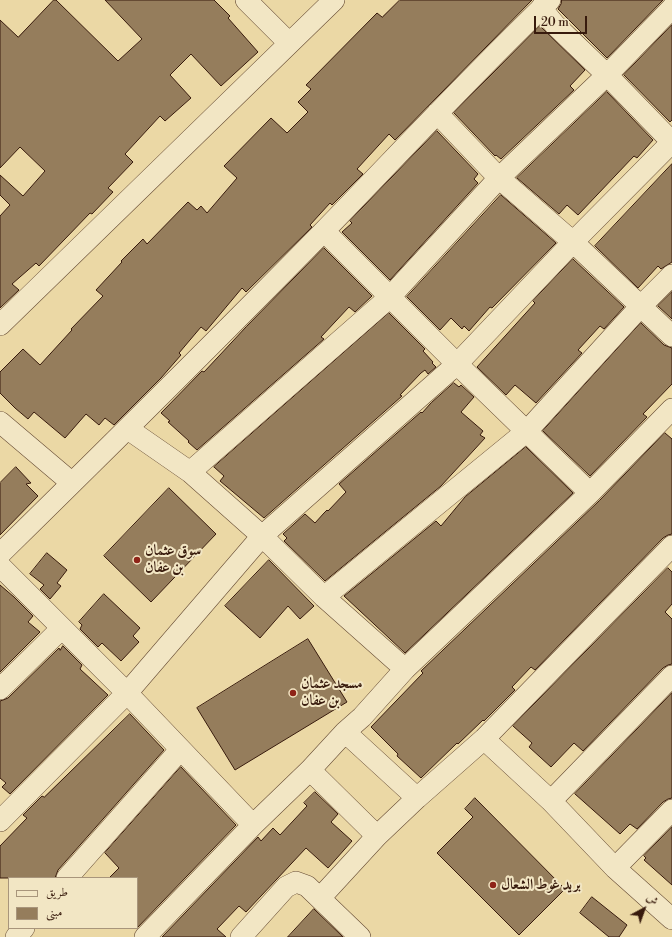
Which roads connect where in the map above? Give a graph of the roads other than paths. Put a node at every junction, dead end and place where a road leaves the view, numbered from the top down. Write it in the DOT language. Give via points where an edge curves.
graph roads {
  1 [pos="246,0"];
  2 [pos="334,0"];
  3 [pos="546,4"];
  4 [pos="672,8"];
  5 [pos="288,43"];
  6 [pos="607,75"];
  7 [pos="437,113"];
  8 [pos="672,142"];
  9 [pos="500,178"];
  10 [pos="324,231"];
  11 [pos="573,242"];
  12 [pos="672,275"];
  13 [pos="390,297"];
  14 [pos="640,307"];
  15 [pos="0,325"];
  16 [pos="672,336"];
  17 [pos="457,364"];
  18 [pos="672,409"];
  19 [pos="0,422"];
  20 [pos="128,429"];
  21 [pos="527,432"];
  22 [pos="190,472"];
  23 [pos="72,483"];
  24 [pos="590,493"];
  25 [pos="262,536"];
  26 [pos="672,546"];
  27 [pos="0,554"];
  28 [pos="0,566"];
  29 [pos="324,596"];
  30 [pos="62,628"];
  31 [pos="405,670"];
  32 [pos="672,676"];
  33 [pos="0,689"];
  34 [pos="127,693"];
  35 [pos="345,732"];
  36 [pos="484,739"];
  37 [pos="180,750"];
  38 [pos="310,770"];
  39 [pos="417,798"];
  40 [pos="551,801"];
  41 [pos="672,810"];
  42 [pos="0,821"];
  43 [pos="253,825"];
  44 [pos="377,836"];
  45 [pos="615,868"];
  46 [pos="69,877"];
  47 [pos="320,898"];
  48 [pos="672,919"];
  49 [pos="23,929"];
  50 [pos="16,937"];
  51 [pos="145,937"];
  52 [pos="241,937"];
  53 [pos="360,937"];
  1 -- 5 [label="street"];
  2 -- 5 [label="street"];
  3 -- 6 [label="street" via="555,25"];
  3 -- 7 [label="street"];
  4 -- 6 [label="street"];
  5 -- 15 [label="street"];
  6 -- 8 [label="street"];
  6 -- 9 [label="street"];
  7 -- 9 [label="street"];
  7 -- 10 [label="street"];
  8 -- 11 [label="street"];
  9 -- 11 [label="street"];
  9 -- 13 [label="street"];
  10 -- 13 [label="street"];
  10 -- 20 [label="street"];
  11 -- 14 [label="street"];
  11 -- 17 [label="street"];
  12 -- 14 [label="street"];
  13 -- 17 [label="street"];
  13 -- 22 [label="street"];
  14 -- 16 [label="street"];
  14 -- 21 [label="street"];
  17 -- 21 [label="street"];
  17 -- 25 [label="street"];
  18 -- 24 [label="street"];
  19 -- 23 [label="street"];
  20 -- 22 [label="street"];
  20 -- 23 [label="street"];
  21 -- 24 [label="street"];
  21 -- 29 [label="street"];
  22 -- 25 [label="street"];
  23 -- 27 [label="street"];
  24 -- 31 [label="street"];
  25 -- 29 [label="street"];
  25 -- 34 [label="street"];
  26 -- 36 [label="street"];
  28 -- 30 [label="street"];
  29 -- 31 [label="street"];
  30 -- 33 [label="street"];
  30 -- 34 [label="street"];
  31 -- 35 [label="street"];
  32 -- 40 [label="street"];
  34 -- 37 [label="street"];
  34 -- 42 [label="street"];
  35 -- 38 [label="street"];
  35 -- 39 [label="street"];
  36 -- 39 [label="street"];
  36 -- 40 [label="street"];
  37 -- 43 [label="street"];
  37 -- 46 [label="street"];
  38 -- 43 [label="street"];
  38 -- 44 [label="street"];
  39 -- 44 [label="street"];
  40 -- 45 [label="street"];
  41 -- 45 [label="street"];
  43 -- 51 [label="street"];
  44 -- 47 [label="street"];
  45 -- 48 [label="street"];
  47 -- 52 [label="street" via="303,884 289,884"];
  47 -- 53 [label="street"];
  49 -- 50 [label="street"];
}
